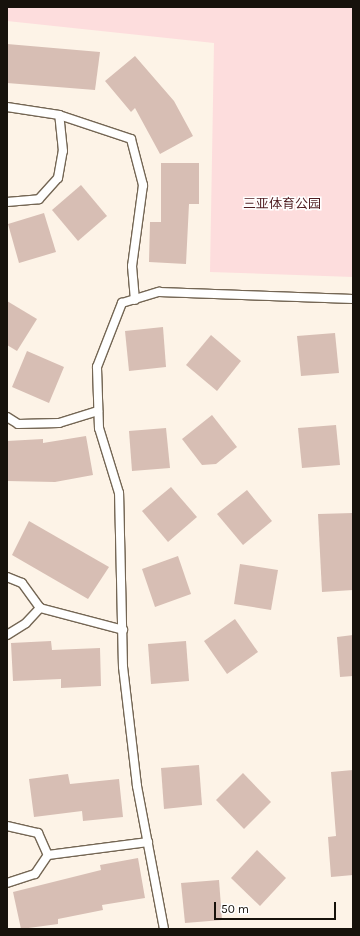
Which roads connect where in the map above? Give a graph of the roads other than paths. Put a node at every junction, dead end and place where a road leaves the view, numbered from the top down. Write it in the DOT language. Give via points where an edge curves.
graph roads {
  1 [pos="7,107"];
  2 [pos="59,115"];
  3 [pos="7,202"];
  4 [pos="353,299"];
  5 [pos="134,300"];
  6 [pos="98,411"];
  7 [pos="7,417"];
  8 [pos="7,577"];
  9 [pos="40,608"];
  10 [pos="123,630"];
  11 [pos="7,635"];
  12 [pos="7,826"];
  13 [pos="148,842"];
  14 [pos="48,855"];
  15 [pos="7,883"];
  16 [pos="164,929"];
  1 -- 2 [label="lane"];
  2 -- 3 [label="lane" via="62,151 58,178 39,199"];
  2 -- 5 [label="lane" via="131,140 143,185 132,266"];
  4 -- 5 [label="lane" via="159,292"];
  5 -- 6 [label="lane" via="122,303 97,367"];
  6 -- 7 [label="lane" via="59,423 18,424"];
  6 -- 10 [label="lane" via="98,428 119,493"];
  8 -- 9 [label="lane" via="22,583"];
  9 -- 10 [label="lane"];
  9 -- 11 [label="lane" via="26,624"];
  10 -- 13 [label="lane" via="123,667"];
  12 -- 14 [label="lane" via="38,833"];
  13 -- 14 [label="lane"];
  13 -- 16 [label="lane"];
  14 -- 15 [label="lane" via="36,874"];
}
